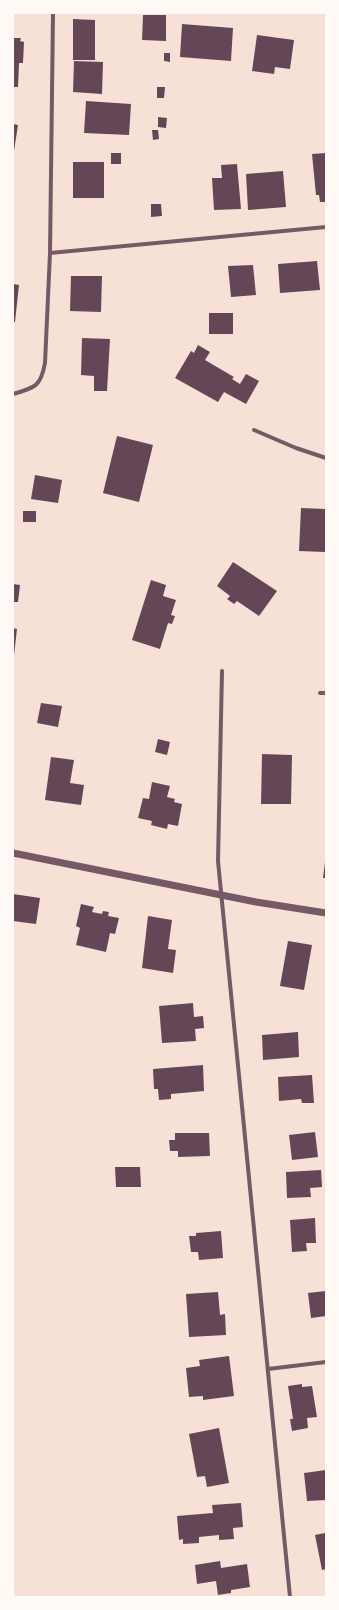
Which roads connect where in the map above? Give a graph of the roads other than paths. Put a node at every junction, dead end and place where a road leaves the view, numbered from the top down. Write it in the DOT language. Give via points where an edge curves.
graph roads {
  1 [pos="54,13"];
  2 [pos="326,227"];
  3 [pos="50,253"];
  4 [pos="13,394"];
  5 [pos="254,430"];
  6 [pos="326,458"];
  7 [pos="222,671"];
  8 [pos="326,692"];
  9 [pos="320,693"];
  10 [pos="13,853"];
  11 [pos="222,895"];
  12 [pos="326,913"];
  13 [pos="326,1362"];
  14 [pos="268,1369"];
  15 [pos="290,1597"];
  1 -- 3 [label="street"];
  2 -- 3 [label="street"];
  3 -- 4 [label="street" via="45,363 42,377 36,386"];
  5 -- 6 [label="street"];
  7 -- 11 [label="street" via="217,850"];
  8 -- 9 [label="street"];
  10 -- 11 [label="street"];
  11 -- 12 [label="street"];
  11 -- 14 [label="street"];
  13 -- 14 [label="street"];
  14 -- 15 [label="street"];
}
